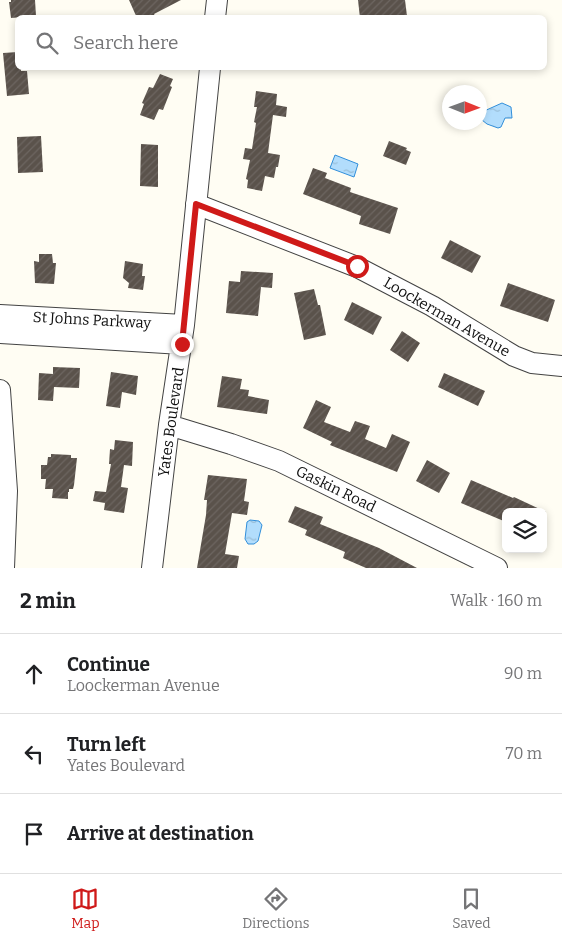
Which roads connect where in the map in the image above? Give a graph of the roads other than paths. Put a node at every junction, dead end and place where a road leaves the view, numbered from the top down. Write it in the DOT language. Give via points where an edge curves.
graph roads {
  1 [pos="217,0"];
  2 [pos="215,15"];
  3 [pos="210,70"];
  4 [pos="196,204"];
  5 [pos="0,315"];
  6 [pos="0,333"];
  7 [pos="183,334"];
  8 [pos="562,366"];
  9 [pos="0,390"];
  10 [pos="169,424"];
  11 [pos="4,568"];
  12 [pos="152,568"];
  13 [pos="497,568"];
  1 -- 2 [label="street"];
  3 -- 4 [label="street, Yates Boulevard"];
  4 -- 7 [label="street, Yates Boulevard"];
  4 -- 8 [label="street, Loockerman Avenue" via="357,266 432,306 514,356 532,363"];
  5 -- 7 [label="street, St Johns Parkway"];
  6 -- 7 [label="street, St Johns Parkway"];
  7 -- 10 [label="street, Yates Boulevard"];
  9 -- 11 [label="street" via="8,491"];
  10 -- 12 [label="street, Yates Boulevard"];
  10 -- 13 [label="street, Gaskin Road" via="286,465"];
}
